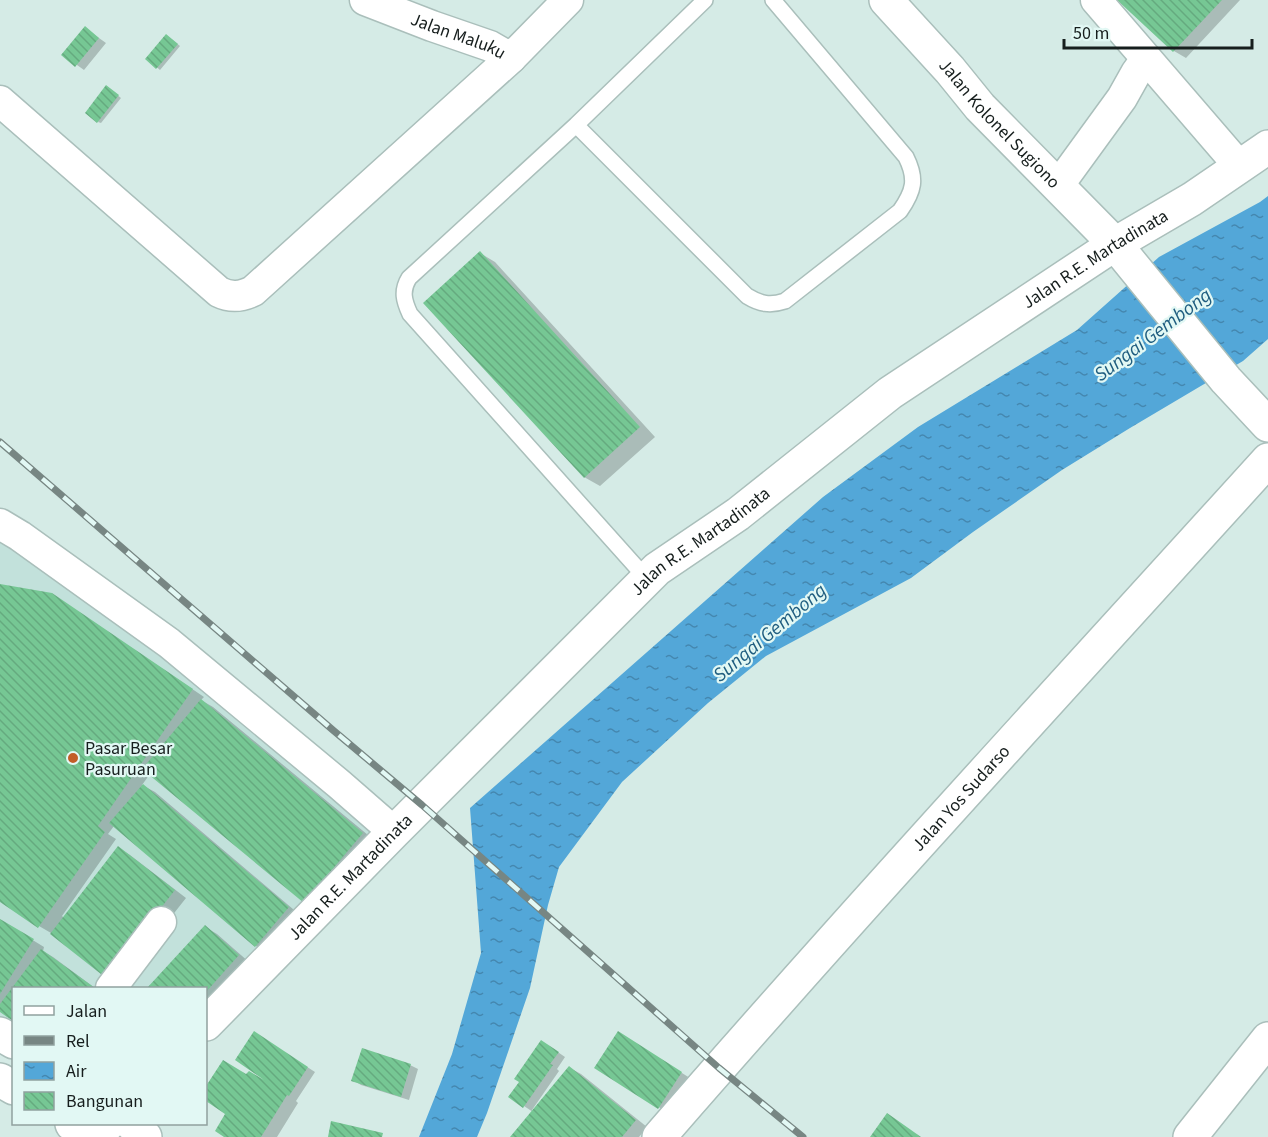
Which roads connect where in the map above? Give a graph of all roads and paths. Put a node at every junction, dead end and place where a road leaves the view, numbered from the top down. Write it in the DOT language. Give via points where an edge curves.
graph roads {
  1 [pos="365,0"];
  2 [pos="568,0"];
  3 [pos="705,0"];
  4 [pos="773,0"];
  5 [pos="886,0"];
  6 [pos="1096,0"];
  7 [pos="511,58"];
  8 [pos="1146,58"];
  9 [pos="0,101"];
  10 [pos="576,124"];
  11 [pos="1268,147"];
  12 [pos="1239,167"];
  13 [pos="1058,186"];
  14 [pos="1123,254"];
  15 [pos="1268,425"];
  16 [pos="1268,460"];
  17 [pos="0,524"];
  18 [pos="647,579"];
  19 [pos="394,832"];
  20 [pos="161,922"];
  21 [pos="112,987"];
  22 [pos="207,1023"];
  23 [pos="1268,1039"];
  24 [pos="74,1125"];
  25 [pos="107,1125"];
  26 [pos="133,1125"];
  27 [pos="95,1137"];
  28 [pos="146,1137"];
  29 [pos="659,1137"];
  30 [pos="1190,1137"];
  1 -- 7 [label="street, Jalan Maluku" via="490,46"];
  2 -- 7 [label="street, Jalan Maluku"];
  3 -- 10 [label="lane"];
  4 -- 10 [label="lane" via="906,157 913,180 911,193 900,211 784,301 772,305 757,303 747,296"];
  5 -- 13 [label="main road, Jalan Kolonel Sugiono" via="980,107"];
  6 -- 8 [label="street"];
  7 -- 9 [label="street" via="253,291 238,296 219,292"];
  8 -- 12 [label="street"];
  8 -- 13 [label="street"];
  10 -- 18 [label="lane" via="409,278 404,301 410,314"];
  11 -- 12 [label="main road, Jalan R.E. Martadinata"];
  12 -- 14 [label="main road, Jalan R.E. Martadinata"];
  13 -- 14 [label="main road, Jalan Kolonel Sugiono"];
  14 -- 15 [label="main road, Jalan Kolonel Sugiono"];
  14 -- 18 [label="main road, Jalan R.E. Martadinata" via="890,393 738,514"];
  16 -- 29 [label="main road, Jalan Yos Sudarso"];
  17 -- 19 [label="street" via="169,643"];
  18 -- 19 [label="main road, Jalan R.E. Martadinata"];
  19 -- 22 [label="main road, Jalan R.E. Martadinata"];
  20 -- 21 [label="street"];
  23 -- 30 [label="main road"];
  24 -- 27 [label="main road"];
  25 -- 27 [label="main road"];
  26 -- 28 [label="main road"];
}
